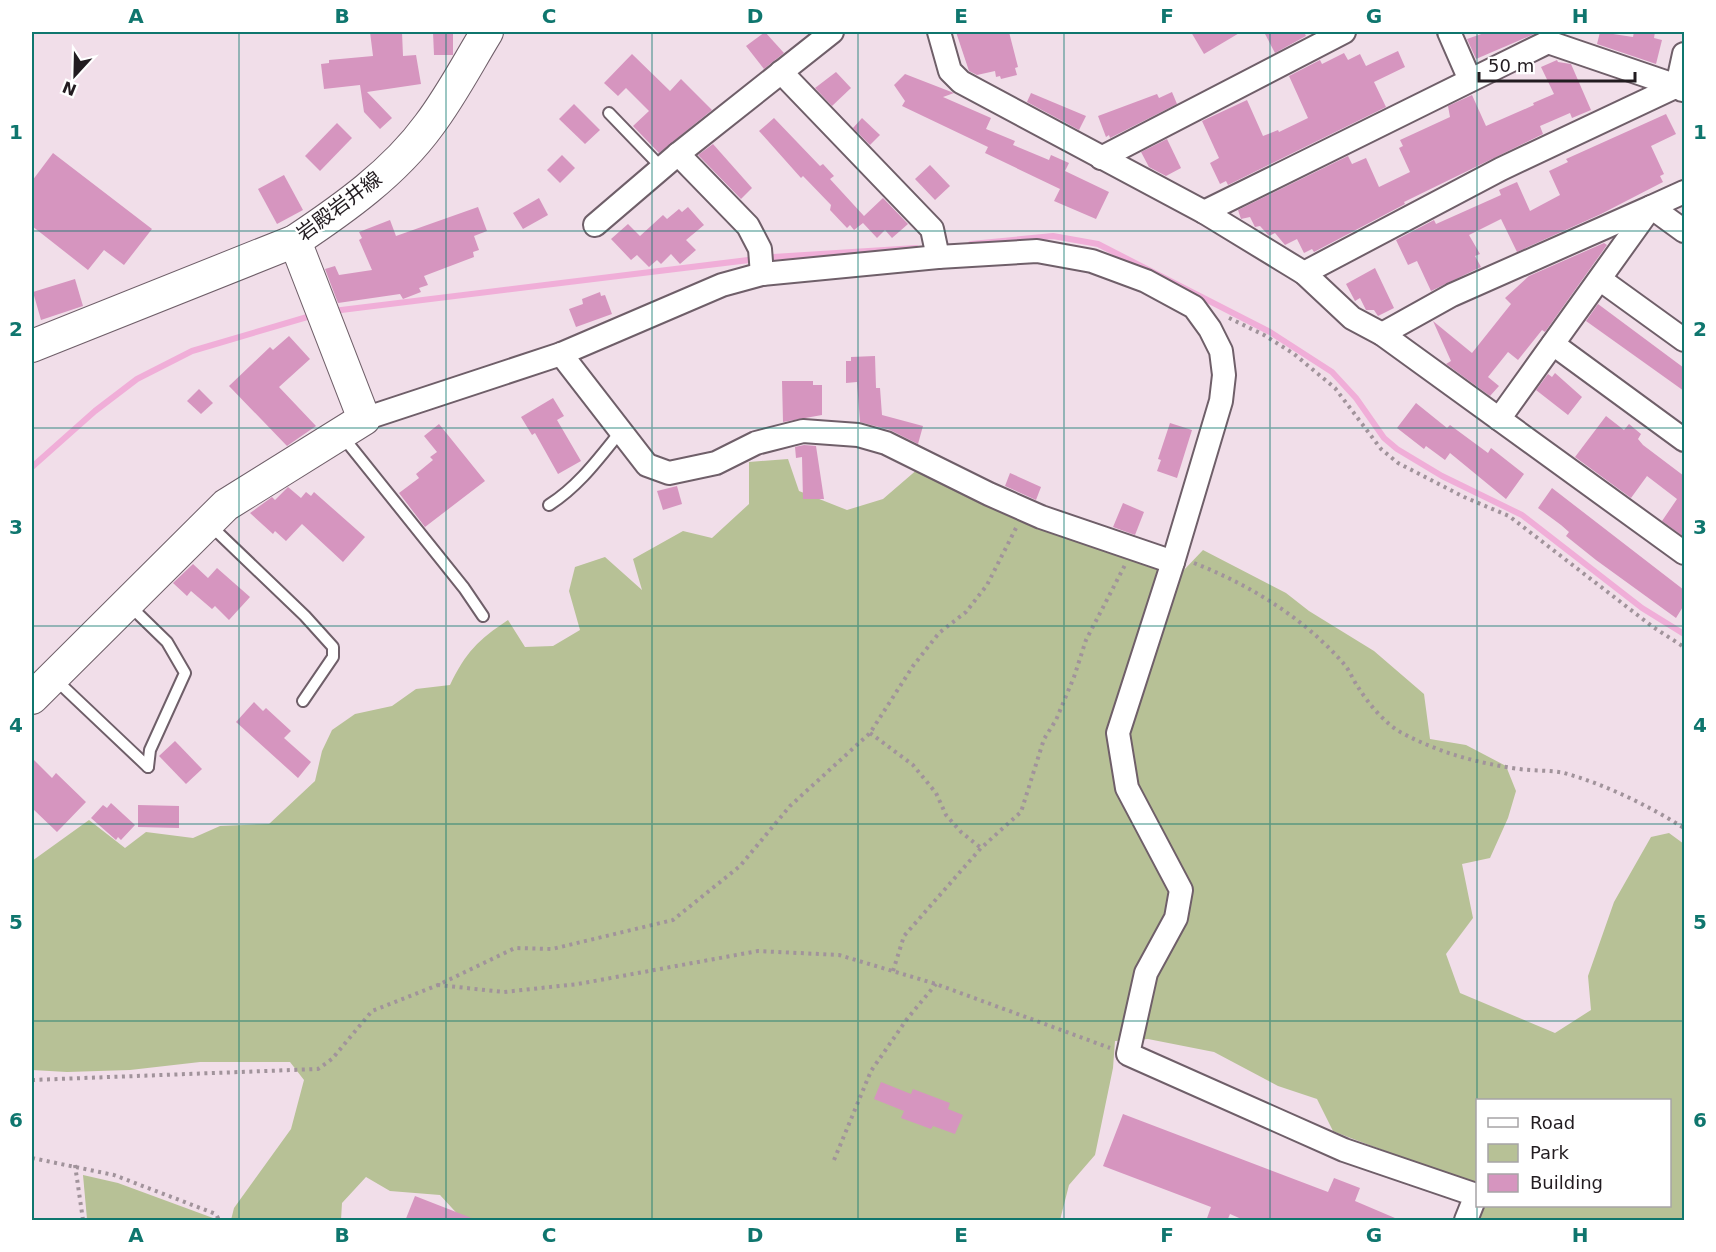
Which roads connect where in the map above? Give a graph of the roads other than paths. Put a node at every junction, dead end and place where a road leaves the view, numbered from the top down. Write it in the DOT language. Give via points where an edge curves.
graph roads {
  1 [pos="487,32"];
  2 [pos="832,32"];
  3 [pos="939,32"];
  4 [pos="1344,32"];
  5 [pos="1449,32"];
  6 [pos="1549,37"];
  7 [pos="1684,54"];
  8 [pos="781,72"];
  9 [pos="1470,80"];
  10 [pos="1681,89"];
  11 [pos="609,113"];
  12 [pos="1101,158"];
  13 [pos="670,161"];
  14 [pos="1684,192"];
  15 [pos="1651,207"];
  16 [pos="1204,212"];
  17 [pos="596,225"];
  18 [pos="1684,231"];
  19 [pos="294,241"];
  20 [pos="938,257"];
  21 [pos="1304,273"];
  22 [pos="762,274"];
  23 [pos="1601,280"];
  24 [pos="1382,334"];
  25 [pos="1684,340"];
  26 [pos="1553,344"];
  27 [pos="32,346"];
  28 [pos="561,354"];
  29 [pos="1499,419"];
  30 [pos="352,426"];
  31 [pos="621,431"];
  32 [pos="1684,440"];
  33 [pos="549,505"];
  34 [pos="207,523"];
  35 [pos="1684,553"];
  36 [pos="1174,559"];
  37 [pos="126,602"];
  38 [pos="483,616"];
  39 [pos="42,688"];
  40 [pos="303,701"];
  41 [pos="1466,1221"];
  1 -- 19 [label="street, 岩殿岩井線" via="428,128 365,190"];
  2 -- 8 [label="street"];
  3 -- 12 [label="street" via="950,71 961,82"];
  4 -- 12 [label="street"];
  5 -- 9 [label="street"];
  6 -- 9 [label="street"];
  6 -- 10 [label="street"];
  7 -- 10 [label="street"];
  8 -- 13 [label="street"];
  8 -- 20 [label="street" via="932,229"];
  9 -- 16 [label="street"];
  10 -- 21 [label="street" via="1501,169"];
  11 -- 13 [label="lane"];
  12 -- 16 [label="street"];
  13 -- 17 [label="street"];
  13 -- 22 [label="street" via="748,226 760,249"];
  14 -- 15 [label="street"];
  15 -- 18 [label="street"];
  15 -- 23 [label="street"];
  15 -- 24 [label="street" via="1452,295"];
  16 -- 21 [label="street"];
  19 -- 27 [label="street, 岩殿岩井線"];
  19 -- 30 [label="street"];
  20 -- 22 [label="street"];
  20 -- 36 [label="street" via="1037,251 1092,261 1146,281 1194,307 1221,351 1224,375 1221,401"];
  21 -- 24 [label="street" via="1352,318"];
  22 -- 28 [label="street" via="723,285"];
  23 -- 25 [label="street"];
  23 -- 26 [label="street"];
  24 -- 29 [label="street"];
  26 -- 29 [label="street"];
  26 -- 32 [label="street"];
  28 -- 30 [label="street"];
  28 -- 31 [label="street"];
  29 -- 35 [label="street"];
  30 -- 34 [label="street" via="247,490"];
  30 -- 38 [label="lane"];
  31 -- 33 [label="lane" via="582,478"];
  31 -- 36 [label="street" via="647,465 669,473 716,463 756,443 803,431 858,435 886,443 1025,509"];
  34 -- 37 [label="street"];
  34 -- 40 [label="lane" via="333,647 333,657"];
  36 -- 41 [label="street" via="1118,732 1127,788 1181,890 1176,918 1146,973 1128,1054 1344,1150 1476,1195"];
  37 -- 39 [label="street"];
  37 -- 39 [label="lane" via="167,642 185,673 157,734 148,766"];
}
